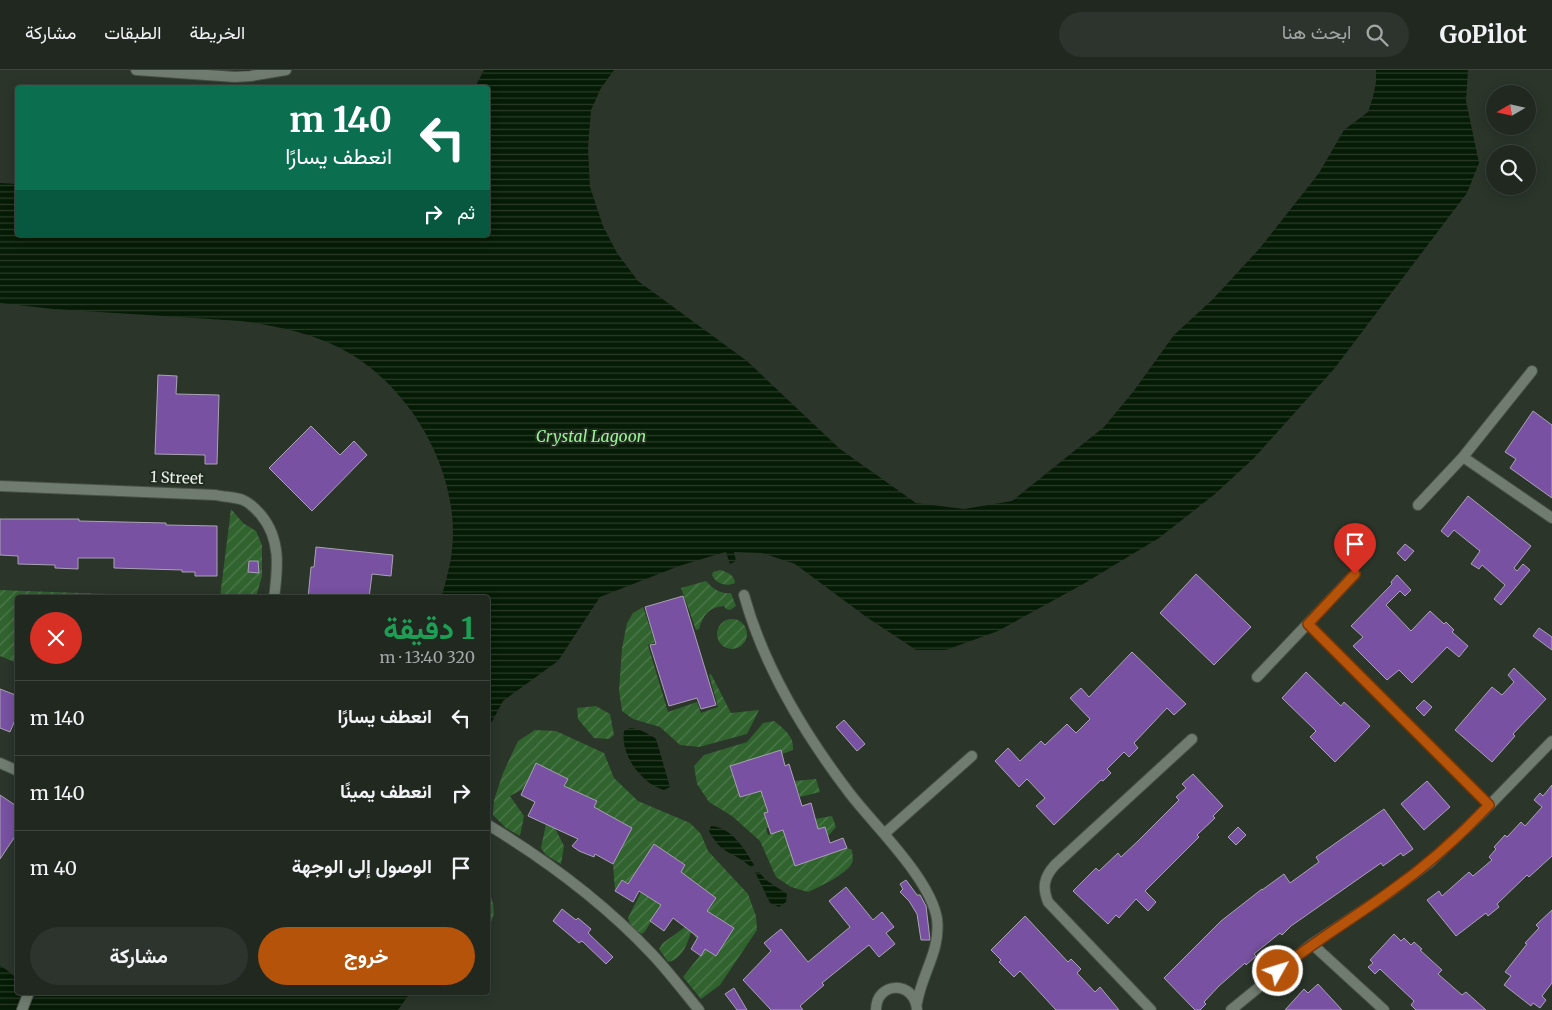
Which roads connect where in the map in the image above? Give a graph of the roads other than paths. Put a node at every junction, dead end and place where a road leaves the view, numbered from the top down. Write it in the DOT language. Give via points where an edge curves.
graph roads {
  1 [pos="136,70"];
  2 [pos="286,70"];
  3 [pos="1532,371"];
  4 [pos="1463,457"];
  5 [pos="0,486"];
  6 [pos="1418,505"];
  7 [pos="1552,518"];
  8 [pos="1355,574"];
  9 [pos="274,595"];
  10 [pos="744,595"];
  11 [pos="1308,624"];
  12 [pos="1257,677"];
  13 [pos="1192,739"];
  14 [pos="1552,741"];
  15 [pos="972,756"];
  16 [pos="0,763"];
  17 [pos="15,770"];
  18 [pos="1489,805"];
  19 [pos="490,826"];
  20 [pos="884,834"];
  21 [pos="1312,944"];
  22 [pos="925,972"];
  23 [pos="904,988"];
  24 [pos="28,995"];
  25 [pos="917,1006"];
  26 [pos="22,1010"];
  27 [pos="700,1010"];
  28 [pos="876,1010"];
  29 [pos="1151,1010"];
  30 [pos="1231,1010"];
  31 [pos="1384,1010"];
  1 -- 2 [label="street" via="235,77"];
  3 -- 4 [label="street"];
  4 -- 6 [label="street"];
  4 -- 7 [label="street"];
  5 -- 9 [label="street, 1 Street" via="216,495 241,499 258,512 273,535 277,567"];
  8 -- 11 [label="street"];
  10 -- 20 [label="street" via="754,630 785,696 851,795"];
  11 -- 12 [label="street"];
  11 -- 18 [label="street"];
  13 -- 29 [label="street" via="1055,865 1044,882 1048,902"];
  14 -- 18 [label="street"];
  15 -- 20 [label="street"];
  16 -- 17 [label="street"];
  18 -- 21 [label="street" via="1429,863"];
  19 -- 27 [label="street" via="551,866 606,911 652,954"];
  20 -- 22 [label="street" via="902,854 930,897 935,912 938,937 934,956"];
  21 -- 30 [label="street"];
  21 -- 31 [label="street"];
  22 -- 23 [label="street"];
  22 -- 25 [label="street"];
  23 -- 25 [label="street" via="914,997"];
  23 -- 28 [label="street" via="889,989 883,993"];
  24 -- 26 [label="street"];
}
